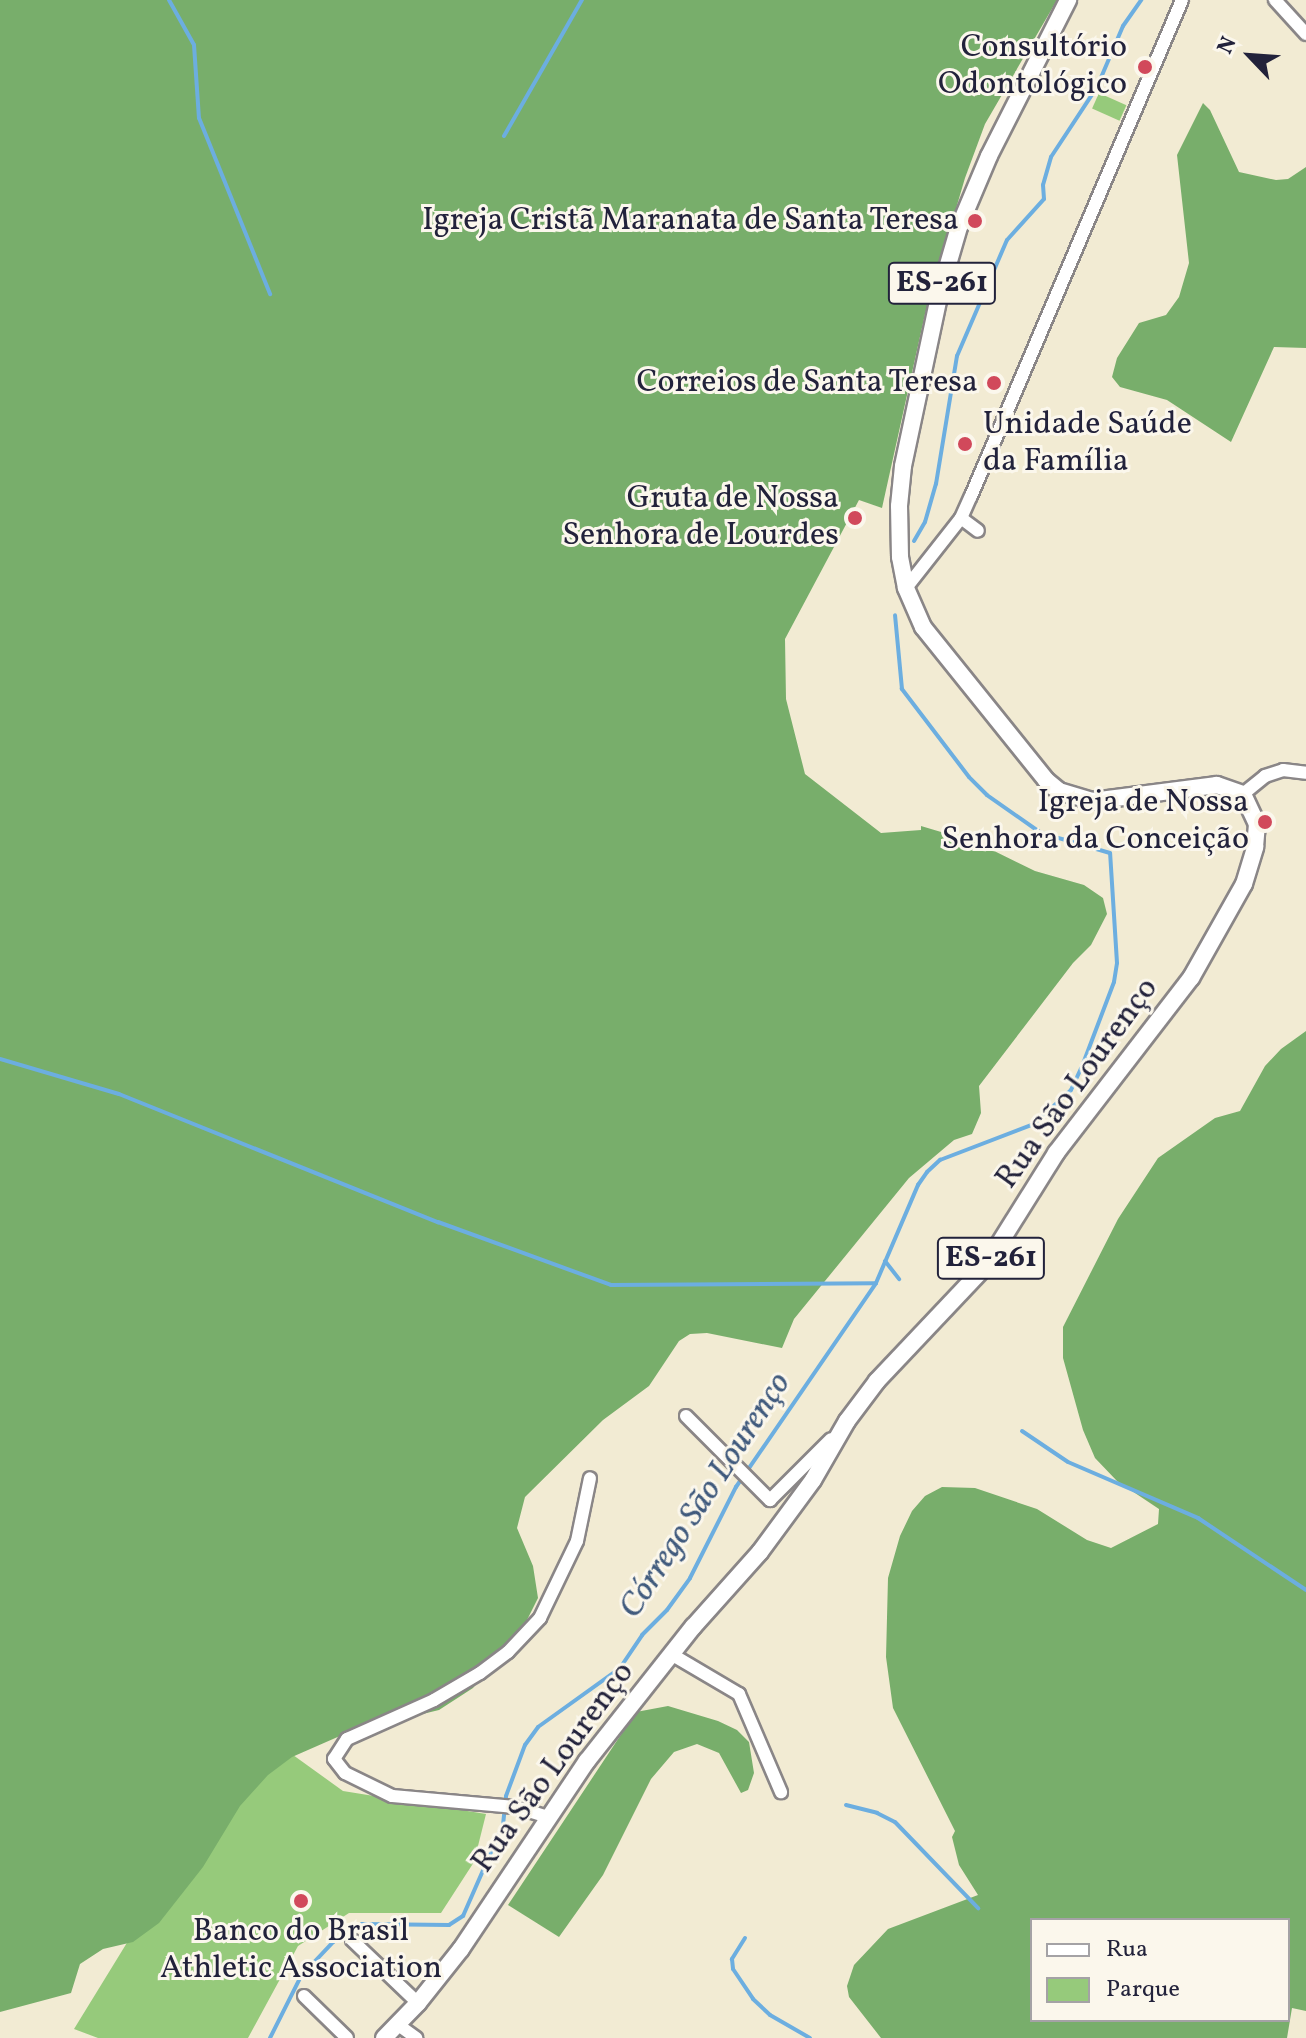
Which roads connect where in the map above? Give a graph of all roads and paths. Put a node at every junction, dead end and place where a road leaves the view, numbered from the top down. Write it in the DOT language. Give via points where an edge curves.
graph roads {
  1 [pos="1068,0"];
  2 [pos="1182,0"];
  3 [pos="1275,0"];
  4 [pos="1306,34"];
  5 [pos="961,518"];
  6 [pos="978,531"];
  7 [pos="906,588"];
  8 [pos="1306,773"];
  9 [pos="1243,794"];
  10 [pos="686,1416"];
  11 [pos="847,1421"];
  12 [pos="590,1478"];
  13 [pos="671,1654"];
  14 [pos="781,1792"];
  15 [pos="548,1817"];
  16 [pos="352,1940"];
  17 [pos="304,1996"];
  18 [pos="418,2003"];
  19 [pos="397,2024"];
  20 [pos="347,2038"];
  21 [pos="384,2038"];
  22 [pos="416,2038"];
  1 -- 7 [label="main road, ES-261" via="989,156 959,227 940,292 903,466 900,557"];
  2 -- 5 [label="street"];
  3 -- 4 [label="street"];
  5 -- 6 [label="street"];
  5 -- 7 [label="street"];
  7 -- 9 [label="main road, ES-261" via="923,627 1059,791 1092,801 1217,785"];
  8 -- 9 [label="street" via="1283,770 1265,776"];
  9 -- 11 [label="main road, Rua São Lourenço / ES-261" via="1257,824 1255,847 1244,884 1191,978 1056,1153 984,1268 890,1366"];
  10 -- 11 [label="street" via="766,1497 775,1498"];
  11 -- 13 [label="main road, Rua São Lourenço / ES-261" via="813,1480 760,1552"];
  12 -- 15 [label="street" via="577,1541 540,1618 480,1673 347,1739 336,1753 336,1765 345,1773 392,1796 515,1807"];
  13 -- 14 [label="street" via="739,1694"];
  13 -- 15 [label="main road, Rua São Lourenço / ES-261"];
  15 -- 18 [label="main road, Rua São Lourenço / ES-261" via="461,1949"];
  16 -- 18 [label="street"];
  17 -- 20 [label="street"];
  18 -- 19 [label="main road, Rua São Lourenço / ES-261"];
  19 -- 21 [label="main road, Rua São Lourenço / ES-261"];
  19 -- 22 [label="street"];
}
